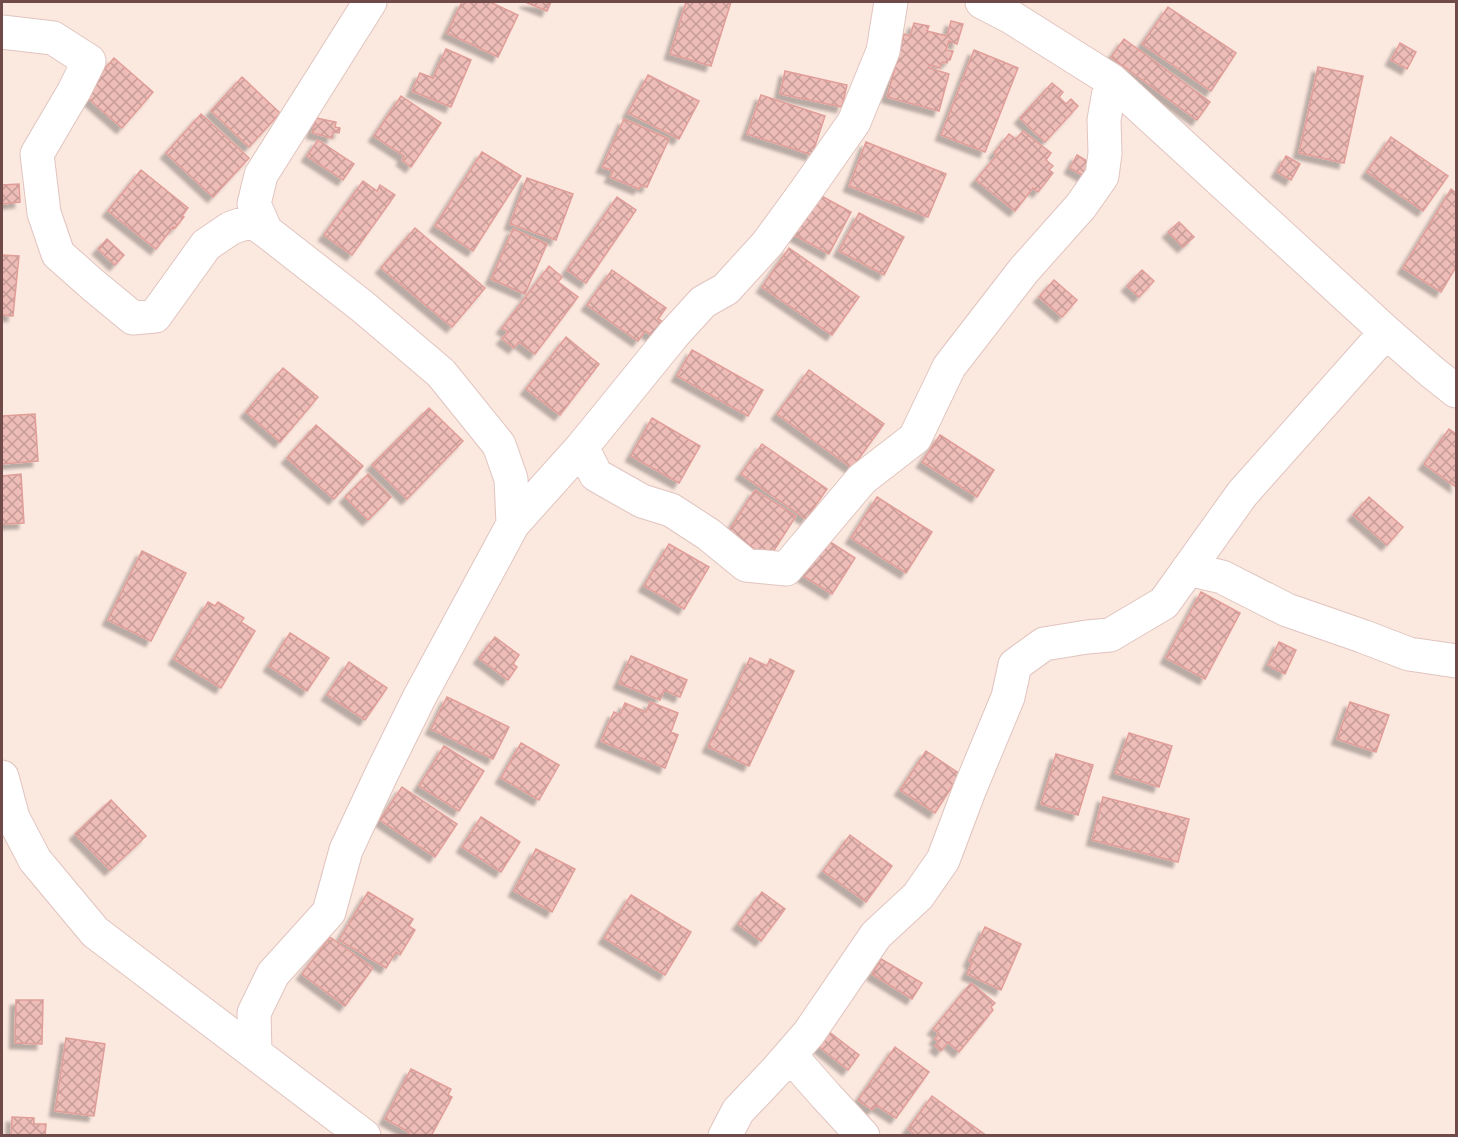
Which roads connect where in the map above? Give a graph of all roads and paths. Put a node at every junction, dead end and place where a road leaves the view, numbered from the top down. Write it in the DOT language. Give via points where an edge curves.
graph roads {
  1 [pos="370,2"];
  2 [pos="891,2"];
  3 [pos="982,2"];
  4 [pos="1016,9"];
  5 [pos="2,32"];
  6 [pos="1111,80"];
  7 [pos="266,231"];
  8 [pos="1386,332"];
  9 [pos="1456,391"];
  10 [pos="582,447"];
  11 [pos="513,524"];
  12 [pos="1188,569"];
  13 [pos="1456,661"];
  14 [pos="2,777"];
  15 [pos="255,1052"];
  16 [pos="790,1055"];
  17 [pos="364,1136"];
  18 [pos="725,1136"];
  19 [pos="863,1136"];
  1 -- 7 [label="street" via="261,175 254,204"];
  2 -- 10 [label="street" via="883,51 854,122 767,244 726,288 703,302 680,327"];
  3 -- 4 [label="street"];
  4 -- 6 [label="street"];
  5 -- 7 [label="street" via="53,38 89,61 37,154 44,213 58,254 133,318 155,316 206,245 231,228 252,221"];
  6 -- 8 [label="street"];
  6 -- 10 [label="street" via="1104,120 1102,176 949,368 915,438 862,479 786,569 746,565 671,510 642,501 596,475"];
  7 -- 11 [label="street" via="441,372 499,445 511,479"];
  8 -- 9 [label="street"];
  8 -- 12 [label="street" via="1242,494"];
  10 -- 11 [label="street"];
  11 -- 15 [label="street" via="418,698 346,850 329,912 273,974 254,1012"];
  12 -- 13 [label="street" via="1222,577 1287,610 1408,654"];
  12 -- 16 [label="street" via="1164,603 1110,635 1044,644 1015,665 1008,697 943,860 918,896 876,935"];
  14 -- 15 [label="street" via="13,818 35,860 95,932"];
  15 -- 17 [label="street"];
  16 -- 18 [label="street" via="738,1111"];
  16 -- 19 [label="street"];
}
